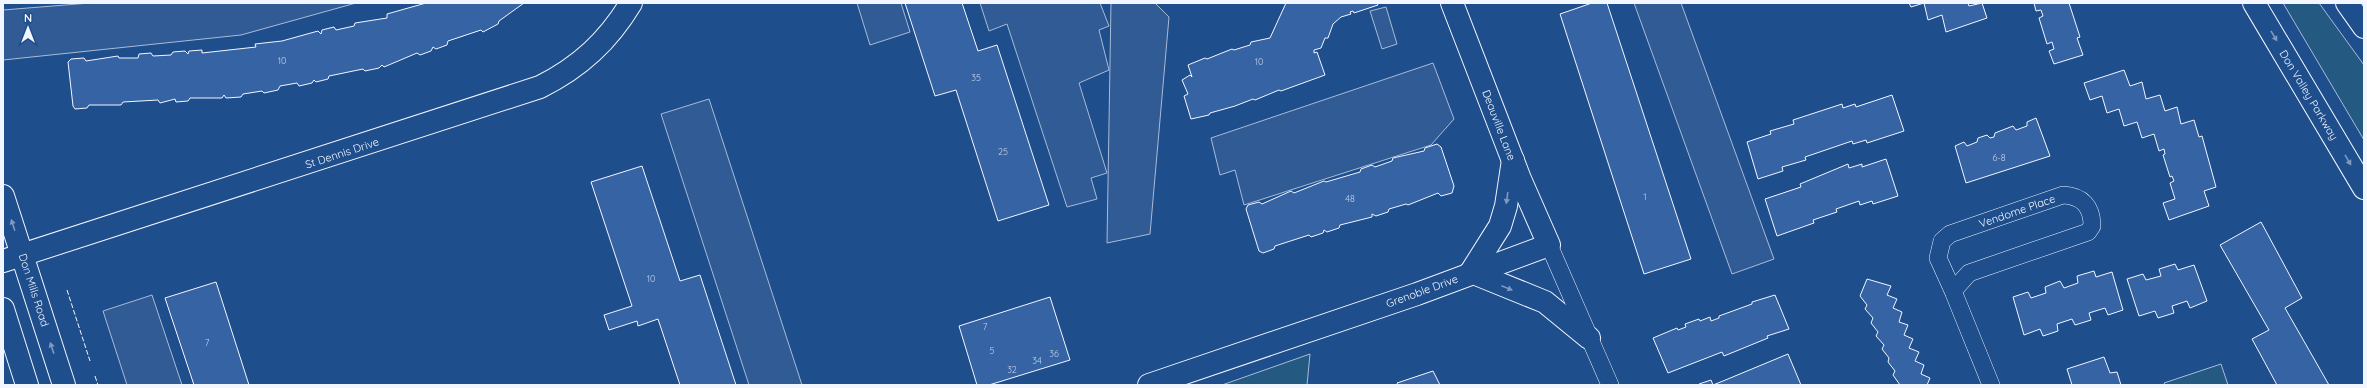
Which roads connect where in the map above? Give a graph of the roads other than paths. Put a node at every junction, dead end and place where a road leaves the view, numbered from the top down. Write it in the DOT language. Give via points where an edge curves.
graph roads {
  1 [pos="632,3"];
  2 [pos="1452,3"];
  3 [pos="2254,3"];
  4 [pos="2347,3"];
  5 [pos="2364,26"];
  6 [pos="1513,159"];
  7 [pos="2364,188"];
  8 [pos="3,196"];
  9 [pos="1550,245"];
  10 [pos="13,258"];
  11 [pos="1471,272"];
  12 [pos="1953,291"];
  13 [pos="3,309"];
  14 [pos="1589,338"];
  15 [pos="27,385"];
  16 [pos="64,385"];
  17 [pos="1150,385"];
  18 [pos="1610,385"];
  19 [pos="1991,385"];
  1 -- 10 [label="main road, St Dennis Drive" via="597,49 577,66 540,87"];
  2 -- 6 [label="main road, Deauville Lane"];
  3 -- 7 [label="main road, Don Valley Parkway, one-way"];
  4 -- 5 [label="main road"];
  6 -- 9 [label="main road, Deauville Lane"];
  6 -- 11 [label="main road, one-way" via="1506,206 1500,226"];
  10 -- 8 [label="main road, Don Mills Road, one-way"];
  9 -- 11 [label="main road, Grenoble Drive"];
  9 -- 14 [label="street"];
  16 -- 10 [label="main road, Don Mills Road, one-way"];
  11 -- 14 [label="main road, one-way" via="1545,302"];
  11 -- 17 [label="main road, Grenoble Drive" via="1417,294"];
  12 -- 12 [label="street, Vendome Place" via="1938,258 1942,241 1950,234 2063,195 2083,200 2092,220 2088,232 1969,273"];
  12 -- 19 [label="street, Vendome Place"];
  13 -- 15 [label="main road"];
  14 -- 18 [label="street"];
}
